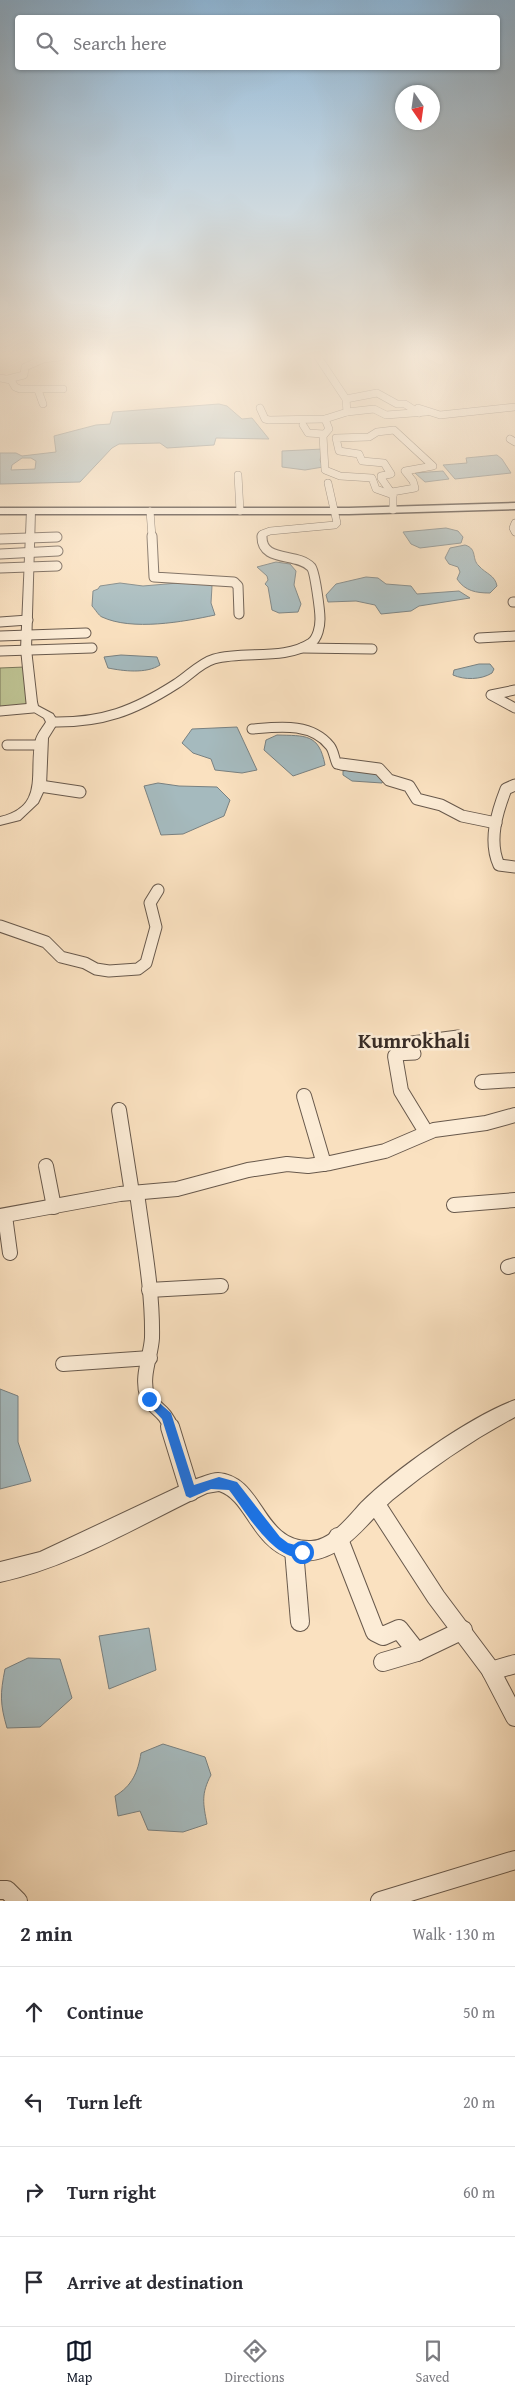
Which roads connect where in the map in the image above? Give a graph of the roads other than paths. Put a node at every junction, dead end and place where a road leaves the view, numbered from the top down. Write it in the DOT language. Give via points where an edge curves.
graph roads {
  1 [pos="327,446"];
  2 [pos="338,446"];
  3 [pos="411,446"];
  4 [pos="405,471"];
  5 [pos="390,472"];
  6 [pos="238,475"];
  7 [pos="328,483"];
  8 [pos="392,493"];
  9 [pos="515,506"];
  10 [pos="393,510"];
  11 [pos="0,511"];
  12 [pos="150,511"];
  13 [pos="240,511"];
  14 [pos="336,511"];
  15 [pos="31,512"];
  16 [pos="515,523"];
  17 [pos="515,532"];
  18 [pos="57,537"];
  19 [pos="31,538"];
  20 [pos="0,539"];
  21 [pos="58,551"];
  22 [pos="30,553"];
  23 [pos="0,554"];
  24 [pos="28,566"];
  25 [pos="57,566"];
  26 [pos="0,568"];
  27 [pos="239,614"];
  28 [pos="28,620"];
  29 [pos="0,622"];
  30 [pos="86,633"];
  31 [pos="27,634"];
  32 [pos="0,636"];
  33 [pos="515,636"];
  34 [pos="479,638"];
  35 [pos="92,648"];
  36 [pos="302,648"];
  37 [pos="372,648"];
  38 [pos="26,649"];
  39 [pos="0,651"];
  40 [pos="515,690"];
  41 [pos="33,708"];
  42 [pos="515,708"];
  43 [pos="0,711"];
  44 [pos="52,722"];
  45 [pos="252,729"];
  46 [pos="7,745"];
  47 [pos="42,745"];
  48 [pos="515,785"];
  49 [pos="40,786"];
  50 [pos="80,792"];
  51 [pos="0,822"];
  52 [pos="496,823"];
  53 [pos="515,866"];
  54 [pos="158,890"];
  55 [pos="0,926"];
  56 [pos="458,1036"];
  57 [pos="515,1080"];
  58 [pos="482,1082"];
  59 [pos="304,1096"];
  60 [pos="119,1110"];
  61 [pos="515,1115"];
  62 [pos="426,1132"];
  63 [pos="324,1164"];
  64 [pos="46,1166"];
  65 [pos="134,1193"];
  66 [pos="515,1200"];
  67 [pos="454,1205"];
  68 [pos="54,1207"];
  69 [pos="3,1216"];
  70 [pos="10,1253"];
  71 [pos="221,1286"];
  72 [pos="148,1290"];
  73 [pos="150,1358"];
  74 [pos="63,1364"];
  75 [pos="515,1408"];
  76 [pos="190,1492"];
  77 [pos="375,1503"];
  78 [pos="338,1538"];
  79 [pos="294,1550"];
  80 [pos="0,1572"];
  81 [pos="300,1622"];
  82 [pos="462,1630"];
  83 [pos="417,1652"];
  84 [pos="383,1662"];
  85 [pos="515,1664"];
  86 [pos="491,1671"];
  87 [pos="513,1708"];
  88 [pos="515,1860"];
  89 [pos="0,1890"];
  90 [pos="18,1901"];
  91 [pos="380,1901"];
  1 -- 8 [label="street" via="325,470 340,476 368,476 375,483 376,490"];
  2 -- 5 [label="street" via="339,451 356,452 362,461 384,463"];
  3 -- 4 [label="street" via="433,466"];
  4 -- 5 [label="street"];
  4 -- 8 [label="street" via="415,488"];
  5 -- 8 [label="street" via="380,478"];
  6 -- 13 [label="street"];
  7 -- 14 [label="street"];
  8 -- 10 [label="street"];
  9 -- 10 [label="main road"];
  10 -- 14 [label="main road"];
  11 -- 15 [label="main road"];
  12 -- 13 [label="main road"];
  12 -- 15 [label="main road"];
  12 -- 27 [label="street" via="154,577 234,582 238,586"];
  13 -- 14 [label="main road"];
  14 -- 36 [label="street" via="335,525 270,531 262,534 260,541 268,554 307,564 316,576 321,614 319,627 316,639"];
  15 -- 19 [label="street"];
  16 -- 17 [label="street"];
  18 -- 19 [label="street"];
  19 -- 20 [label="street"];
  19 -- 22 [label="street"];
  21 -- 22 [label="street"];
  22 -- 23 [label="street"];
  22 -- 24 [label="street"];
  24 -- 25 [label="street"];
  24 -- 26 [label="street"];
  24 -- 28 [label="street"];
  28 -- 29 [label="street"];
  28 -- 31 [label="street"];
  30 -- 31 [label="street"];
  31 -- 32 [label="street"];
  31 -- 38 [label="street"];
  33 -- 34 [label="street"];
  35 -- 38 [label="street"];
  36 -- 37 [label="street"];
  36 -- 44 [label="street" via="214,659 127,713 89,722"];
  38 -- 39 [label="street"];
  38 -- 41 [label="street"];
  40 -- 42 [label="street" via="491,695"];
  41 -- 43 [label="street"];
  41 -- 44 [label="street" via="49,716"];
  44 -- 47 [label="street" via="42,738"];
  45 -- 52 [label="street" via="285,727 305,730 328,744 337,764 379,769 389,780 409,786 419,800 441,805 462,816"];
  46 -- 47 [label="street"];
  47 -- 49 [label="street"];
  48 -- 52 [label="street" via="506,789"];
  49 -- 50 [label="street"];
  49 -- 51 [label="street" via="24,811"];
  52 -- 53 [label="street" via="496,860 502,866"];
  54 -- 55 [label="street" via="150,903 156,927 146,963 141,968 96,969 61,957 46,942"];
  56 -- 62 [label="street" via="412,1042 414,1054 395,1055 401,1091"];
  57 -- 58 [label="street"];
  59 -- 63 [label="street"];
  60 -- 65 [label="street"];
  61 -- 62 [label="street"];
  62 -- 63 [label="street" via="384,1150"];
  63 -- 65 [label="street" via="287,1164 248,1170 177,1189"];
  64 -- 68 [label="street"];
  65 -- 68 [label="street"];
  65 -- 72 [label="street"];
  66 -- 67 [label="street"];
  68 -- 69 [label="street"];
  69 -- 70 [label="street"];
  71 -- 72 [label="street"];
  72 -- 73 [label="street" via="152,1338"];
  73 -- 74 [label="street"];
  73 -- 76 [label="street" via="146,1373 148,1394 152,1403 167,1416"];
  75 -- 77 [label="street" via="482,1425"];
  76 -- 79 [label="street" via="219,1482 233,1486 267,1533 285,1548"];
  76 -- 80 [label="street" via="46,1559"];
  77 -- 78 [label="street"];
  77 -- 82 [label="street" via="436,1597"];
  78 -- 79 [label="street" via="329,1546 315,1551"];
  78 -- 83 [label="street" via="375,1632 383,1636 399,1629"];
  79 -- 81 [label="street"];
  82 -- 83 [label="street"];
  82 -- 86 [label="street"];
  83 -- 84 [label="street"];
  85 -- 86 [label="street"];
  86 -- 87 [label="street"];
  88 -- 91 [label="street"];
  89 -- 90 [label="street" via="7,1890"];
}
